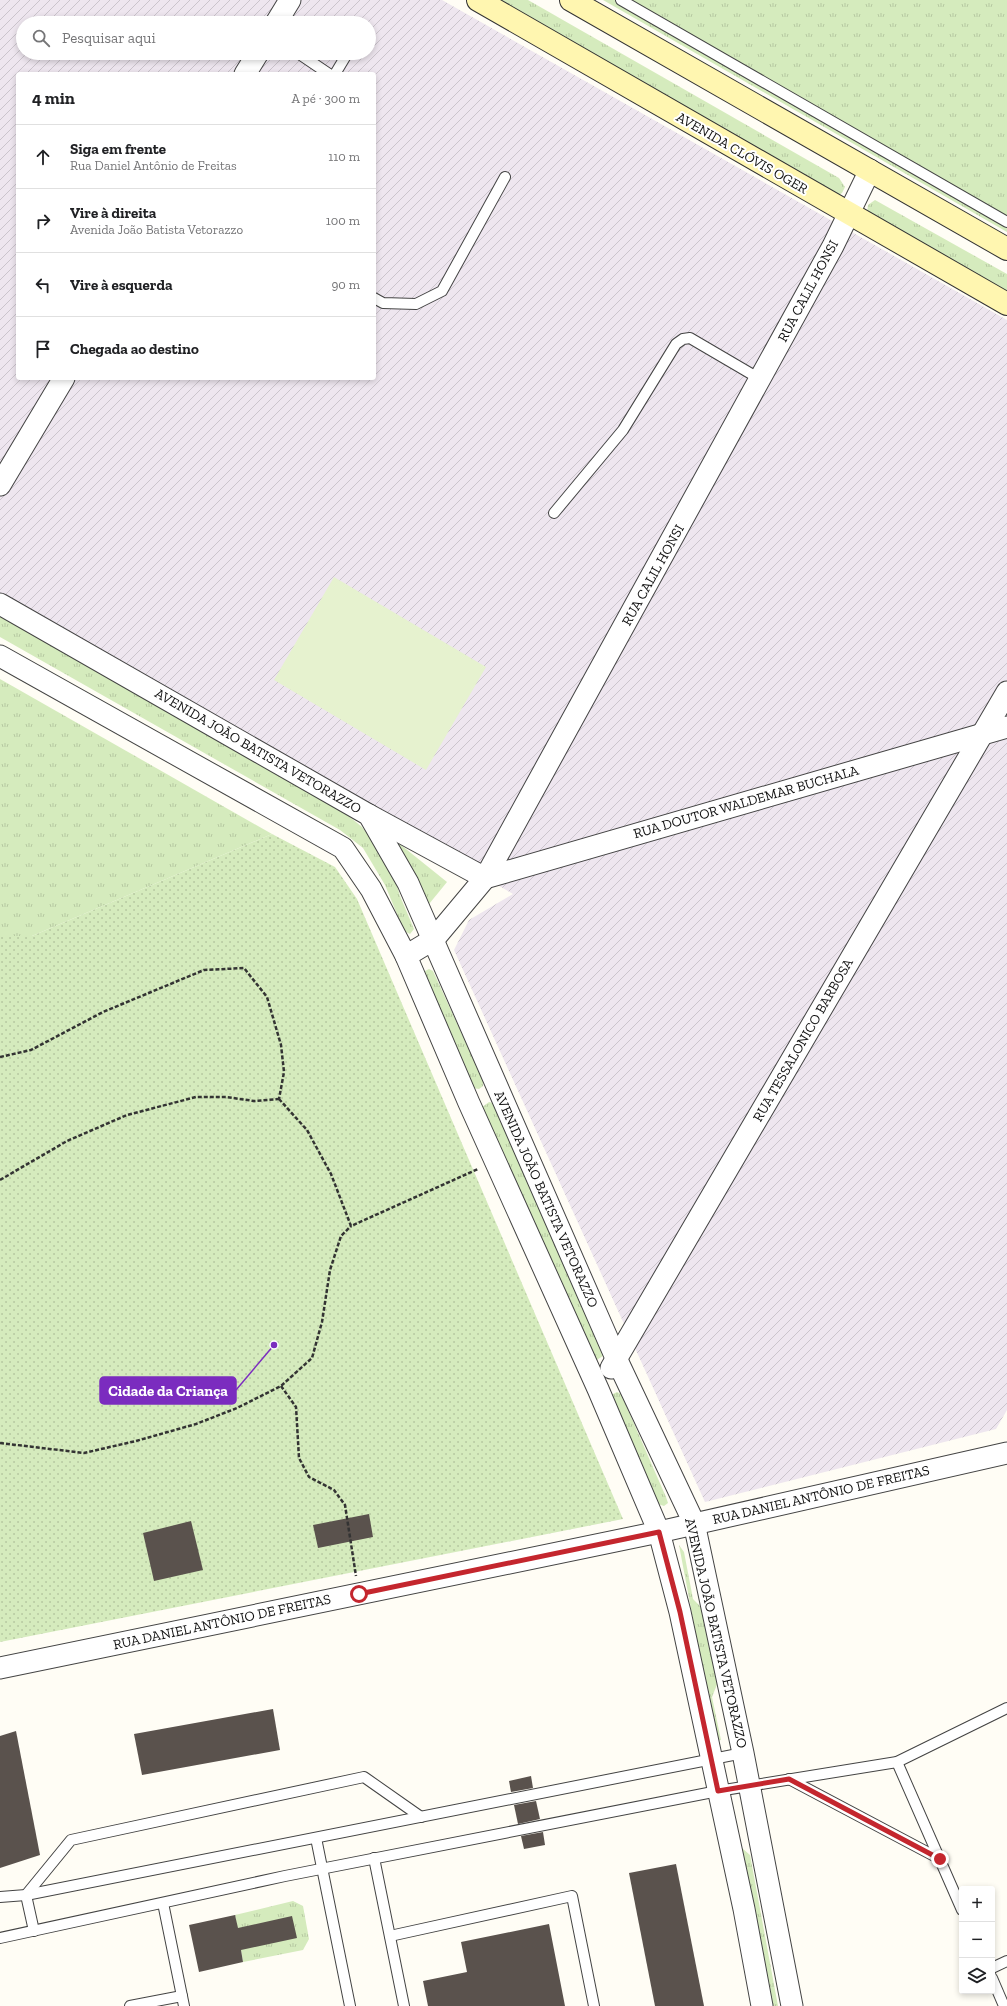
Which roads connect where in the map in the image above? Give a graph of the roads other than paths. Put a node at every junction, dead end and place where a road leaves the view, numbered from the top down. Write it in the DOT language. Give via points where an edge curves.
graph roads {
  1 [pos="290,0"];
  2 [pos="478,0"];
  3 [pos="572,0"];
  4 [pos="621,0"];
  5 [pos="280,16"];
  6 [pos="254,60"];
  7 [pos="308,60"];
  8 [pos="343,60"];
  9 [pos="247,72"];
  10 [pos="326,72"];
  11 [pos="336,72"];
  12 [pos="870,170"];
  13 [pos="505,177"];
  14 [pos="848,214"];
  15 [pos="1007,222"];
  16 [pos="1007,250"];
  17 [pos="376,299"];
  18 [pos="1007,304"];
  19 [pos="760,379"];
  20 [pos="63,380"];
  21 [pos="0,485"];
  22 [pos="554,514"];
  23 [pos="0,604"];
  24 [pos="0,656"];
  25 [pos="1007,692"];
  26 [pos="1007,727"];
  27 [pos="983,734"];
  28 [pos="369,815"];
  29 [pos="486,878"];
  30 [pos="434,940"];
  31 [pos="406,956"];
  32 [pos="498,1089"];
  33 [pos="469,1103"];
  34 [pos="616,1358"];
  35 [pos="598,1388"];
  36 [pos="1007,1453"];
  37 [pos="694,1524"];
  38 [pos="659,1532"];
  39 [pos="0,1668"];
  40 [pos="1007,1708"];
  41 [pos="743,1753"];
  42 [pos="711,1759"];
  43 [pos="897,1762"];
  44 [pos="789,1779"];
  45 [pos="749,1785"];
  46 [pos="718,1791"];
  47 [pos="421,1817"];
  48 [pos="316,1838"];
  49 [pos="374,1858"];
  50 [pos="940,1859"];
  51 [pos="322,1869"];
  52 [pos="26,1895"];
  53 [pos="0,1897"];
  54 [pos="162,1903"];
  55 [pos="959,1903"];
  56 [pos="34,1931"];
  57 [pos="390,1936"];
  58 [pos="0,1938"];
  59 [pos="1007,1962"];
  60 [pos="995,1967"];
  61 [pos="995,1985"];
  62 [pos="183,2001"];
  63 [pos="130,2006"];
  64 [pos="350,2006"];
  65 [pos="404,2006"];
  66 [pos="594,2006"];
  67 [pos="762,2006"];
  68 [pos="792,2006"];
  69 [pos="1004,2006"];
  1 -- 5 [label="street"];
  2 -- 14 [label="main road, AVENIDA CLÓVIS OGER"];
  3 -- 12 [label="main road"];
  4 -- 15 [label="lane"];
  6 -- 9 [label="street"];
  7 -- 10 [label="lane"];
  8 -- 11 [label="lane"];
  12 -- 14 [label="street, RUA CALIL HONSI"];
  12 -- 16 [label="main road"];
  13 -- 17 [label="lane" via="442,291 416,304 383,303"];
  14 -- 18 [label="main road, AVENIDA CLÓVIS OGER"];
  14 -- 19 [label="street, RUA CALIL HONSI"];
  19 -- 22 [label="lane" via="690,338 676,344 623,430"];
  19 -- 29 [label="street, RUA CALIL HONSI"];
  20 -- 21 [label="street"];
  23 -- 28 [label="street, AVENIDA JOÃO BATISTA VETORAZZO"];
  24 -- 31 [label="street" via="343,848 371,889"];
  25 -- 27 [label="street, RUA TESSALONICO BARBOSA"];
  26 -- 27 [label="street, RUA DOUTOR WALDEMAR BUCHALA"];
  27 -- 29 [label="street, RUA DOUTOR WALDEMAR BUCHALA"];
  27 -- 34 [label="street, RUA TESSALONICO BARBOSA"];
  28 -- 29 [label="street"];
  28 -- 30 [label="street, AVENIDA JOÃO BATISTA VETORAZZO" via="408,883"];
  29 -- 30 [label="street, RUA CALIL HONSI"];
  30 -- 31 [label="street, RUA CALIL HONSI"];
  30 -- 32 [label="street, AVENIDA JOÃO BATISTA VETORAZZO"];
  31 -- 33 [label="street"];
  32 -- 33 [label="street"];
  32 -- 34 [label="street, AVENIDA JOÃO BATISTA VETORAZZO"];
  33 -- 35 [label="street"];
  34 -- 35 [label="street, RUA TESSALONICO BARBOSA"];
  34 -- 37 [label="street, AVENIDA JOÃO BATISTA VETORAZZO"];
  35 -- 38 [label="street"];
  36 -- 37 [label="street, RUA DANIEL ANTÔNIO DE FREITAS"];
  37 -- 38 [label="street, RUA DANIEL ANTÔNIO DE FREITAS"];
  37 -- 41 [label="street, AVENIDA JOÃO BATISTA VETORAZZO"];
  38 -- 39 [label="street, RUA DANIEL ANTÔNIO DE FREITAS"];
  38 -- 42 [label="street" via="680,1612"];
  40 -- 43 [label="lane"];
  41 -- 42 [label="lane"];
  41 -- 45 [label="street, AVENIDA JOÃO BATISTA VETORAZZO"];
  42 -- 46 [label="street"];
  42 -- 47 [label="lane"];
  43 -- 44 [label="lane"];
  43 -- 50 [label="lane"];
  44 -- 45 [label="lane"];
  44 -- 50 [label="lane"];
  45 -- 46 [label="lane"];
  45 -- 68 [label="street, AVENIDA JOÃO BATISTA VETORAZZO"];
  46 -- 49 [label="lane"];
  46 -- 67 [label="street"];
  47 -- 48 [label="lane"];
  47 -- 52 [label="lane" via="364,1777 71,1840"];
  48 -- 51 [label="lane"];
  48 -- 52 [label="lane"];
  49 -- 51 [label="lane"];
  49 -- 57 [label="lane"];
  50 -- 55 [label="lane"];
  51 -- 54 [label="lane"];
  51 -- 64 [label="lane"];
  52 -- 53 [label="lane"];
  52 -- 56 [label="lane"];
  54 -- 56 [label="lane"];
  54 -- 62 [label="lane"];
  56 -- 58 [label="lane"];
  57 -- 65 [label="lane"];
  57 -- 66 [label="lane" via="572,1896"];
  59 -- 60 [label="lane"];
  61 -- 69 [label="lane"];
  62 -- 63 [label="lane"];
}
